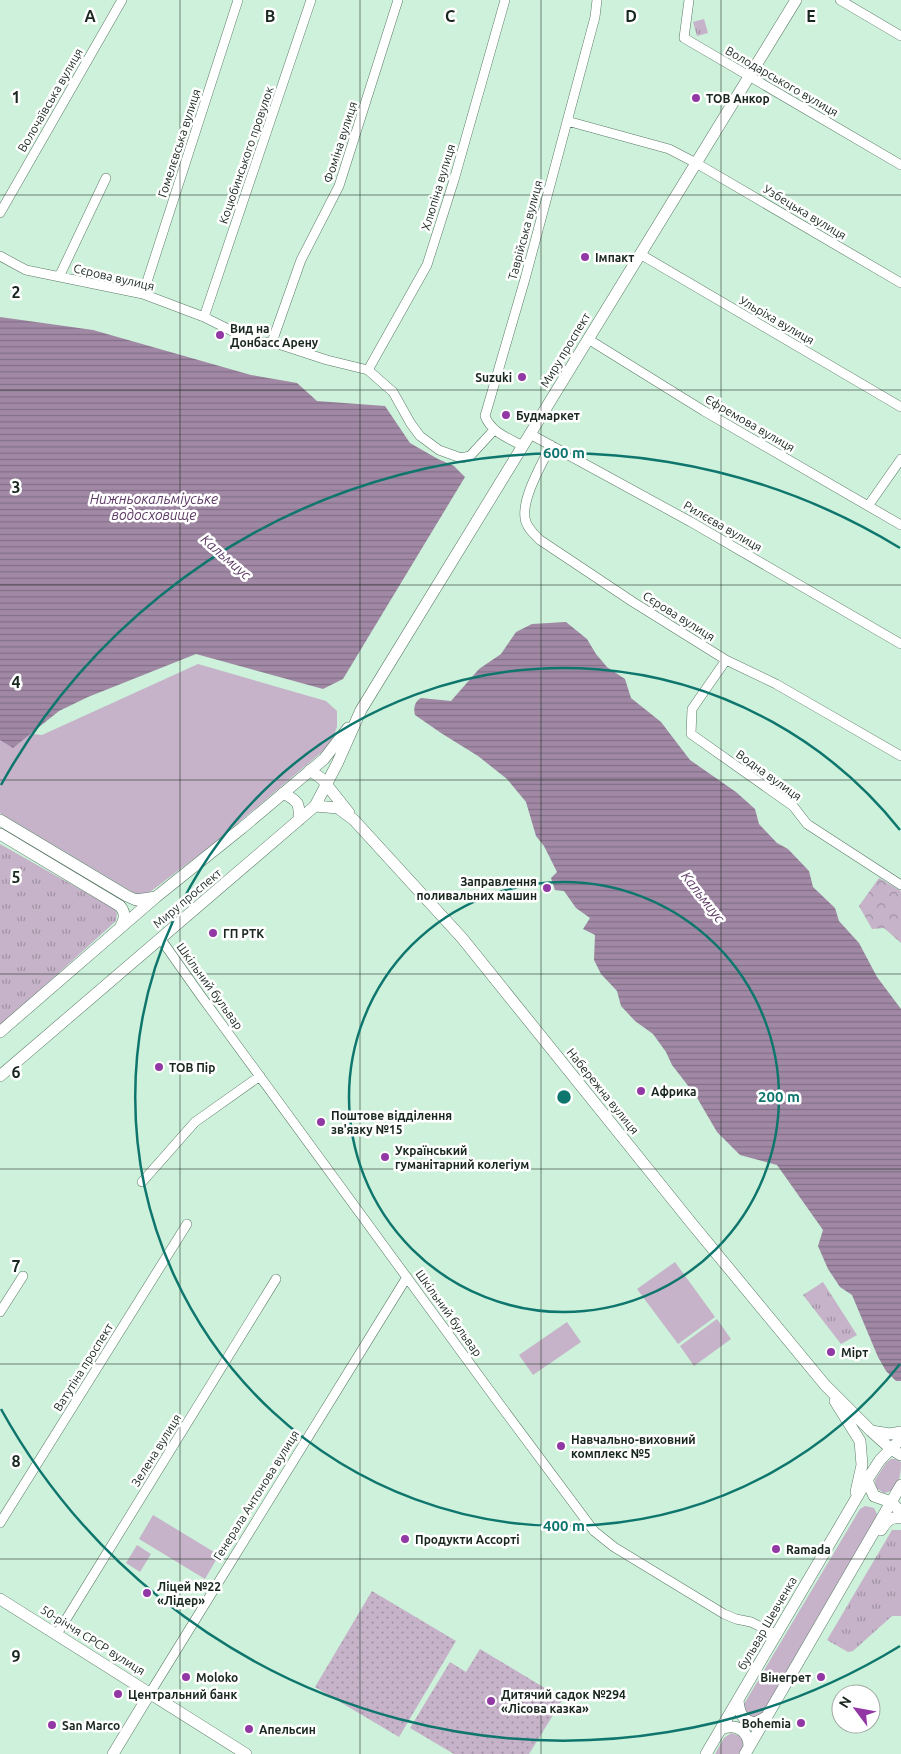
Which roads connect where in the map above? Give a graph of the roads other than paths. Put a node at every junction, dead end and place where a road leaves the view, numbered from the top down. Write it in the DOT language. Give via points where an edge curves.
graph roads {
  1 [pos="122,0"];
  2 [pos="238,0"];
  3 [pos="311,0"];
  4 [pos="398,0"];
  5 [pos="505,0"];
  6 [pos="598,0"];
  7 [pos="689,0"];
  8 [pos="796,0"];
  9 [pos="840,0"];
  10 [pos="901,36"];
  11 [pos="749,75"];
  12 [pos="567,121"];
  13 [pos="696,163"];
  14 [pos="901,165"];
  15 [pos="106,178"];
  16 [pos="0,213"];
  17 [pos="640,254"];
  18 [pos="0,256"];
  19 [pos="59,277"];
  20 [pos="901,283"];
  21 [pos="143,294"];
  22 [pos="204,317"];
  23 [pos="588,339"];
  24 [pos="272,342"];
  25 [pos="368,370"];
  26 [pos="901,407"];
  27 [pos="494,430"];
  28 [pos="530,434"];
  29 [pos="551,445"];
  30 [pos="523,446"];
  31 [pos="901,459"];
  32 [pos="868,506"];
  33 [pos="901,525"];
  34 [pos="901,644"];
  35 [pos="726,660"];
  36 [pos="360,712"];
  37 [pos="901,756"];
  38 [pos="338,764"];
  39 [pos="310,770"];
  40 [pos="328,785"];
  41 [pos="283,792"];
  42 [pos="341,802"];
  43 [pos="315,806"];
  44 [pos="0,820"];
  45 [pos="299,820"];
  46 [pos="354,820"];
  47 [pos="0,834"];
  48 [pos="28,843"];
  49 [pos="901,885"];
  50 [pos="156,897"];
  51 [pos="120,927"];
  52 [pos="160,938"];
  53 [pos="0,1032"];
  54 [pos="0,1076"];
  55 [pos="260,1076"];
  56 [pos="142,1182"];
  57 [pos="187,1224"];
  58 [pos="22,1276"];
  59 [pos="407,1277"];
  60 [pos="276,1279"];
  61 [pos="0,1312"];
  62 [pos="825,1385"];
  63 [pos="871,1431"];
  64 [pos="901,1432"];
  65 [pos="901,1439"];
  66 [pos="896,1452"];
  67 [pos="867,1480"];
  68 [pos="901,1485"];
  69 [pos="891,1502"];
  70 [pos="853,1503"];
  71 [pos="901,1512"];
  72 [pos="901,1518"];
  73 [pos="0,1523"];
  74 [pos="840,1589"];
  75 [pos="0,1599"];
  76 [pos="57,1634"];
  77 [pos="777,1635"];
  78 [pos="150,1692"];
  79 [pos="738,1700"];
  80 [pos="766,1717"];
  81 [pos="721,1729"];
  82 [pos="747,1750"];
  83 [pos="113,1754"];
  84 [pos="246,1754"];
  85 [pos="706,1754"];
  1 -- 16 [label="street, Волочаївська вулиця"];
  2 -- 21 [label="street, Гомелєвська вулиця"];
  3 -- 22 [label="street, Коцюбинського провулок"];
  4 -- 24 [label="street, Фоміна вулиця" via="339,186 301,260"];
  5 -- 25 [label="street, Хлюпіна вулиця" via="427,265"];
  6 -- 12 [label="street, Таврійська вулиця"];
  7 -- 11 [label="street, Володарського вулиця" via="684,38"];
  8 -- 11 [label="main road, Миру проспект"];
  9 -- 10 [label="street"];
  11 -- 13 [label="main road, Миру проспект"];
  11 -- 14 [label="street, Володарського вулиця"];
  12 -- 13 [label="street, Узбецька вулиця" via="668,149"];
  12 -- 27 [label="street, Таврійська вулиця" via="485,416"];
  13 -- 17 [label="main road, Миру проспект"];
  13 -- 20 [label="street, Узбецька вулиця"];
  15 -- 19 [label="street"];
  17 -- 23 [label="main road, Миру проспект"];
  17 -- 26 [label="street, Ульріха вулиця"];
  18 -- 19 [label="street, Сєрова вулиця" via="26,270"];
  19 -- 21 [label="street, Сєрова вулиця"];
  21 -- 22 [label="street, Сєрова вулиця"];
  22 -- 24 [label="street, Сєрова вулиця" via="248,339"];
  23 -- 28 [label="main road, Миру проспект"];
  23 -- 32 [label="street, Єфремова вулиця"];
  24 -- 25 [label="street, Сєрова вулиця"];
  25 -- 27 [label="street, Сєрова вулиця" via="394,392 420,436 439,450 461,458 470,456"];
  27 -- 30 [label="street"];
  28 -- 29 [label="street, Рилєєва вулиця"];
  28 -- 30 [label="main road, Миру проспект"];
  29 -- 34 [label="street, Рилєєва вулиця"];
  29 -- 35 [label="street, Сєрова вулиця" via="529,493 525,519 531,530 540,540 633,602"];
  30 -- 36 [label="main road, Миру проспект"];
  31 -- 32 [label="street"];
  32 -- 33 [label="street, Єфремова вулиця"];
  35 -- 37 [label="street, Сєрова вулиця" via="776,684"];
  35 -- 49 [label="street, Водна вулиця" via="692,709 691,734 793,806 807,824"];
  36 -- 38 [label="main road, Миру проспект"];
  36 -- 39 [label="main road, Миру проспект" via="324,759"];
  38 -- 40 [label="main road, Миру проспект"];
  38 -- 42 [label="main road" via="337,784"];
  39 -- 40 [label="main road"];
  39 -- 41 [label="main road, Миру проспект"];
  40 -- 42 [label="main road"];
  40 -- 43 [label="main road, Миру проспект"];
  41 -- 45 [label="main road" via="297,802"];
  41 -- 50 [label="main road, Миру проспект"];
  42 -- 46 [label="main road"];
  43 -- 45 [label="main road, Миру проспект"];
  43 -- 46 [label="main road" via="338,808"];
  44 -- 48 [label="main road"];
  45 -- 52 [label="main road, Миру проспект"];
  46 -- 62 [label="main road, Набережна вулиця" via="462,938"];
  47 -- 48 [label="main road"];
  48 -- 50 [label="main road" via="136,900"];
  48 -- 51 [label="main road" via="120,906 125,918"];
  50 -- 51 [label="main road, Миру проспект"];
  51 -- 53 [label="main road, Миру проспект"];
  52 -- 54 [label="main road, Миру проспект"];
  52 -- 55 [label="street, Шкільний бульвар"];
  55 -- 56 [label="street" via="195,1122"];
  55 -- 59 [label="street, Шкільний бульвар"];
  57 -- 73 [label="street, Ватутіна проспект"];
  58 -- 61 [label="street"];
  59 -- 77 [label="street, Шкільний бульвар" via="594,1531 614,1548 724,1614 751,1622"];
  59 -- 78 [label="street, Генерала Антонова вулиця"];
  60 -- 76 [label="street, Зелена вулиця"];
  62 -- 63 [label="main road, Набережна вулиця"];
  62 -- 70 [label="main road, Набережна вулиця" via="860,1441 862,1465"];
  63 -- 64 [label="main road"];
  63 -- 66 [label="main road, Набережна вулиця"];
  65 -- 66 [label="main road, бульвар Шевченка"];
  66 -- 67 [label="main road, бульвар Шевченка" via="880,1460"];
  67 -- 69 [label="main road" via="874,1496"];
  67 -- 70 [label="main road, бульвар Шевченка"];
  68 -- 69 [label="main road"];
  69 -- 71 [label="main road"];
  69 -- 74 [label="main road"];
  70 -- 77 [label="main road, бульвар Шевченка"];
  72 -- 74 [label="main road" via="894,1517 886,1523 850,1581"];
  74 -- 80 [label="main road"];
  75 -- 76 [label="main road, 50-річчя СРСР вулиця"];
  76 -- 78 [label="main road, 50-річчя СРСР вулиця"];
  77 -- 79 [label="main road, бульвар Шевченка"];
  78 -- 83 [label="main road, Генерала Антонова вулиця"];
  78 -- 84 [label="main road, 50-річчя СРСР вулиця"];
  79 -- 80 [label="main road" via="740,1714 746,1720 755,1722"];
  79 -- 81 [label="main road, бульвар Шевченка"];
  80 -- 82 [label="main road"];
  81 -- 82 [label="main road" via="732,1726 741,1729 748,1738"];
  81 -- 85 [label="main road, бульвар Шевченка"];
}
